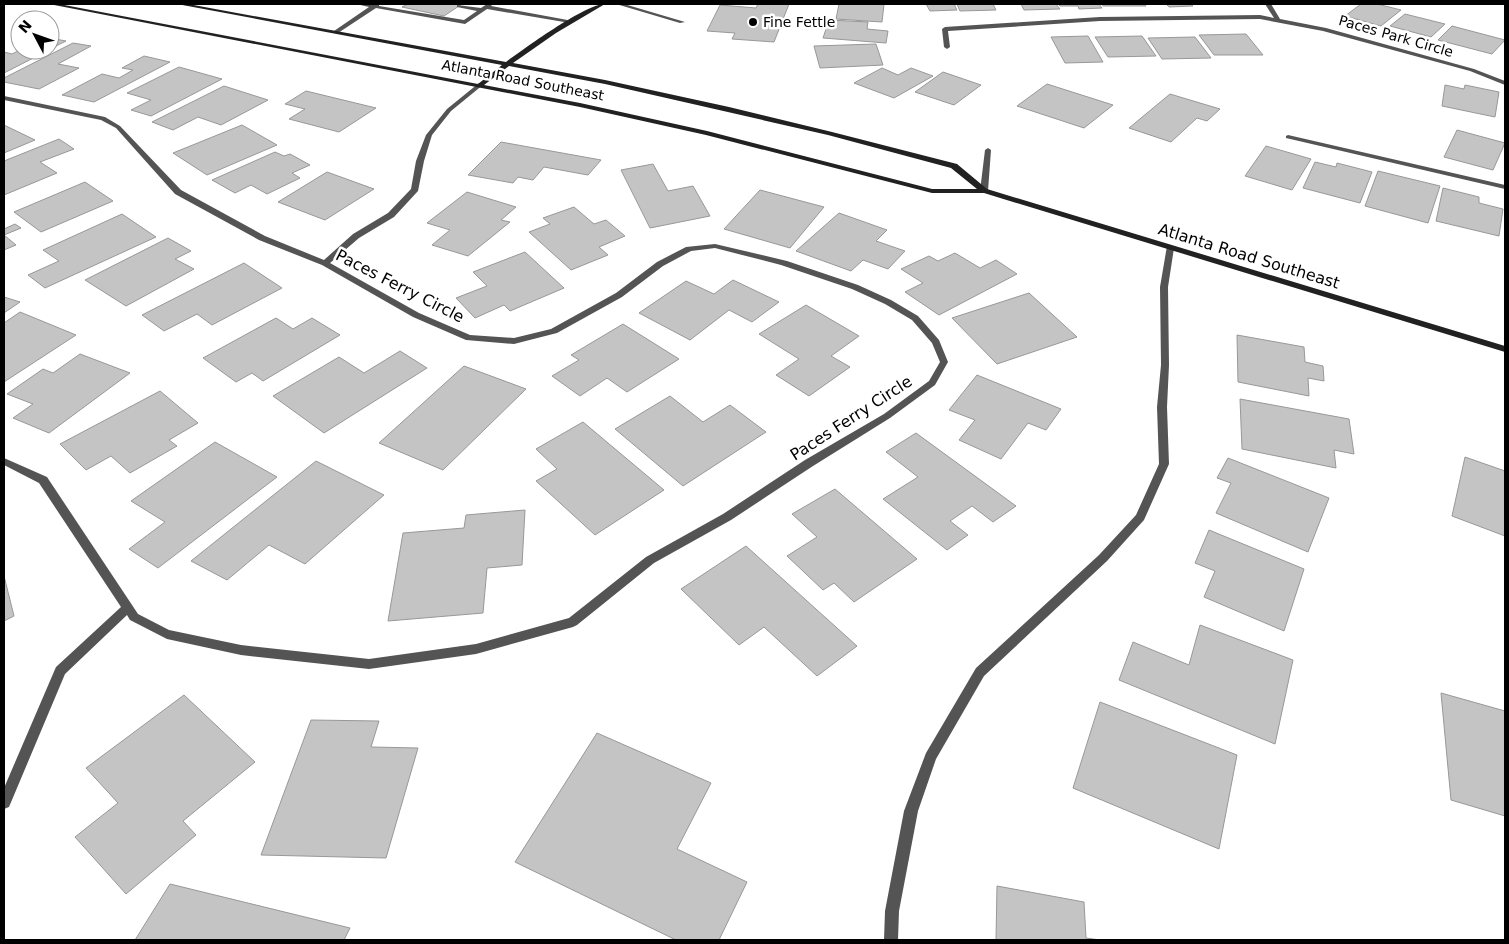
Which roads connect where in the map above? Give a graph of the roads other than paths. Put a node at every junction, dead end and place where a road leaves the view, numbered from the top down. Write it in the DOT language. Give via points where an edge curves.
graph roads {
  1 [pos="52,4"];
  2 [pos="180,4"];
  3 [pos="359,4"];
  4 [pos="513,4"];
  5 [pos="602,4"];
  6 [pos="619,4"];
  7 [pos="1268,4"];
  8 [pos="377,6"];
  9 [pos="459,6"];
  10 [pos="486,7"];
  11 [pos="504,10"];
  12 [pos="1278,20"];
  13 [pos="570,21"];
  14 [pos="682,22"];
  15 [pos="336,32"];
  16 [pos="948,47"];
  17 [pos="507,64"];
  18 [pos="1505,82"];
  19 [pos="481,84"];
  20 [pos="4,98"];
  21 [pos="1288,137"];
  22 [pos="988,150"];
  23 [pos="1505,187"];
  24 [pos="984,191"];
  25 [pos="1170,248"];
  26 [pos="324,263"];
  27 [pos="1505,348"];
  28 [pos="4,461"];
  29 [pos="127,608"];
  30 [pos="4,803"];
  31 [pos="892,940"];
  1 -- 19 [label="main road, Atlanta Road Southeast"];
  2 -- 15 [label="main road, Atlanta Road Southeast"];
  3 -- 8 [label="street"];
  4 -- 11 [label="street"];
  5 -- 13 [label="main road"];
  6 -- 14 [label="street"];
  7 -- 12 [label="street"];
  8 -- 10 [label="street" via="465,22"];
  8 -- 15 [label="street"];
  9 -- 10 [label="street"];
  10 -- 11 [label="street"];
  11 -- 13 [label="street"];
  12 -- 16 [label="street, Paces Park Circle" via="1260,17 1100,19 945,29"];
  12 -- 18 [label="street, Paces Park Circle" via="1324,29"];
  13 -- 17 [label="main road"];
  15 -- 17 [label="main road, Atlanta Road Southeast"];
  17 -- 19 [label="main road"];
  17 -- 24 [label="main road, Atlanta Road Southeast" via="839,135 954,166"];
  19 -- 24 [label="main road, Atlanta Road Southeast" via="708,133 932,191"];
  19 -- 26 [label="street" via="449,110 429,135 415,189 391,215 356,236"];
  20 -- 26 [label="street, Paces Ferry Circle" via="103,118 118,127 178,192 262,238"];
  21 -- 23 [label="street"];
  22 -- 24 [label="street"];
  24 -- 25 [label="main road, Atlanta Road Southeast"];
  25 -- 27 [label="main road, Atlanta Road Southeast"];
  25 -- 31 [label="street" via="1164,287 1164,464 1140,516 1103,558 980,672 930,758 911,811 892,912"];
  26 -- 29 [label="street, Paces Ferry Circle" via="416,315 469,338 514,341 554,331 620,295 660,264 689,249 714,246 784,263 888,302 915,318 936,342 944,362 932,383 887,416 727,518 650,560 572,622 476,649 369,664 241,650 167,634 134,618"];
  28 -- 29 [label="street, Paces Ferry Circle" via="43,480"];
  29 -- 30 [label="street" via="60,671"];
}
